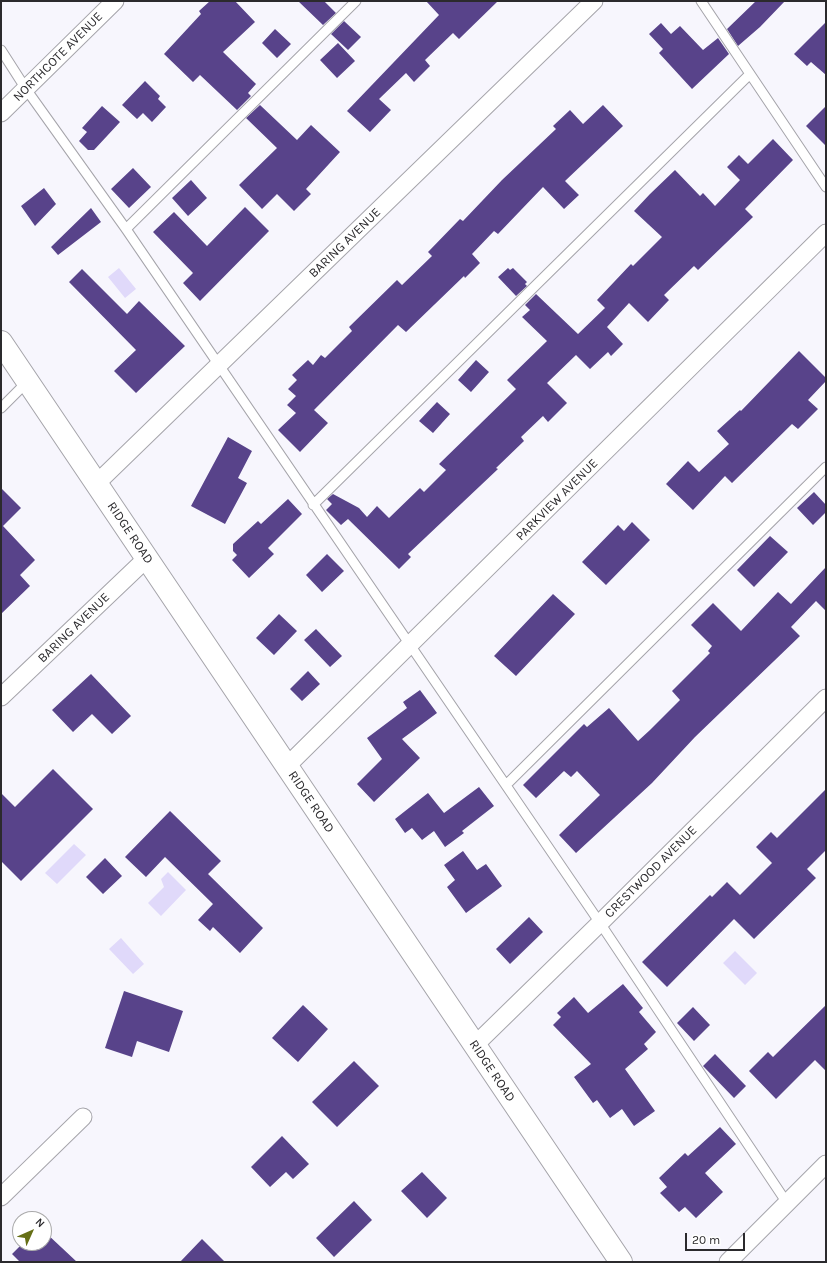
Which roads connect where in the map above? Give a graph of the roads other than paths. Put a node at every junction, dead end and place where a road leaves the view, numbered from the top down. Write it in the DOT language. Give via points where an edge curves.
graph roads {
  1 [pos="115,1"];
  2 [pos="356,1"];
  3 [pos="594,1"];
  4 [pos="700,1"];
  5 [pos="1,50"];
  6 [pos="750,74"];
  7 [pos="26,89"];
  8 [pos="1,114"];
  9 [pos="826,187"];
  10 [pos="126,229"];
  11 [pos="826,233"];
  12 [pos="1,342"];
  13 [pos="218,366"];
  14 [pos="28,382"];
  15 [pos="1,408"];
  16 [pos="826,468"];
  17 [pos="96,484"];
  18 [pos="314,505"];
  19 [pos="147,558"];
  20 [pos="410,645"];
  21 [pos="1,697"];
  22 [pos="826,698"];
  23 [pos="287,766"];
  24 [pos="506,785"];
  25 [pos="600,923"];
  26 [pos="474,1045"];
  27 [pos="83,1117"];
  28 [pos="826,1164"];
  29 [pos="1,1197"];
  30 [pos="787,1203"];
  31 [pos="621,1262"];
  32 [pos="728,1262"];
  1 -- 7 [label="street, NORTHCOTE AVENUE"];
  2 -- 10 [label="lane"];
  3 -- 13 [label="street, BARING AVENUE"];
  4 -- 6 [label="lane"];
  5 -- 7 [label="lane"];
  6 -- 9 [label="lane"];
  6 -- 18 [label="lane"];
  7 -- 8 [label="street, NORTHCOTE AVENUE"];
  7 -- 10 [label="lane"];
  10 -- 13 [label="lane"];
  11 -- 20 [label="street, PARKVIEW AVENUE"];
  12 -- 14 [label="main road, RIDGE ROAD"];
  13 -- 17 [label="street, BARING AVENUE"];
  13 -- 18 [label="lane"];
  14 -- 15 [label="lane"];
  14 -- 17 [label="main road, RIDGE ROAD"];
  16 -- 24 [label="lane"];
  17 -- 19 [label="main road, RIDGE ROAD"];
  18 -- 20 [label="lane"];
  19 -- 21 [label="street, BARING AVENUE"];
  19 -- 23 [label="main road, RIDGE ROAD"];
  20 -- 23 [label="street, PARKVIEW AVENUE"];
  20 -- 24 [label="lane"];
  22 -- 25 [label="street, CRESTWOOD AVENUE"];
  23 -- 26 [label="main road, RIDGE ROAD"];
  24 -- 25 [label="lane"];
  25 -- 26 [label="street, CRESTWOOD AVENUE"];
  25 -- 30 [label="lane"];
  26 -- 31 [label="main road, RIDGE ROAD"];
  27 -- 29 [label="street"];
  28 -- 30 [label="street"];
  30 -- 32 [label="street"];
}
